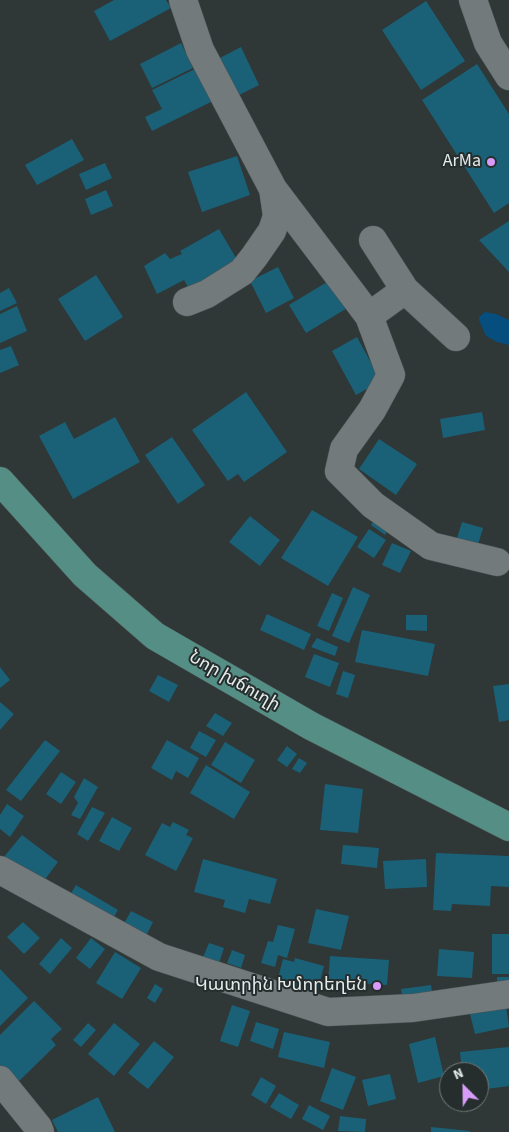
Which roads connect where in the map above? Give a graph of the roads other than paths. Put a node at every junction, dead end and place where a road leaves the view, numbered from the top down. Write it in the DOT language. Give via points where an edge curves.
graph roads {
  1 [pos="183,0"];
  2 [pos="472,0"];
  3 [pos="509,76"];
  4 [pos="273,189"];
  5 [pos="373,240"];
  6 [pos="405,290"];
  7 [pos="187,302"];
  8 [pos="369,316"];
  9 [pos="456,337"];
  10 [pos="0,481"];
  11 [pos="497,562"];
  12 [pos="509,827"];
  13 [pos="0,870"];
  14 [pos="509,994"];
  15 [pos="0,1080"];
  16 [pos="40,1132"];
  1 -- 4 [label="street" via="200,50"];
  2 -- 3 [label="street" via="488,43"];
  4 -- 7 [label="street" via="277,216 272,231 254,257 242,272 207,294"];
  4 -- 8 [label="street"];
  5 -- 6 [label="street"];
  6 -- 8 [label="street"];
  6 -- 9 [label="street"];
  8 -- 11 [label="street" via="391,375 372,410 344,449 339,471 373,506 431,546"];
  10 -- 12 [label="main road, Նոր խճուղի" via="85,575 155,636 311,726"];
  13 -- 14 [label="street" via="159,957 328,1012 413,1008"];
  15 -- 16 [label="street"];
}
